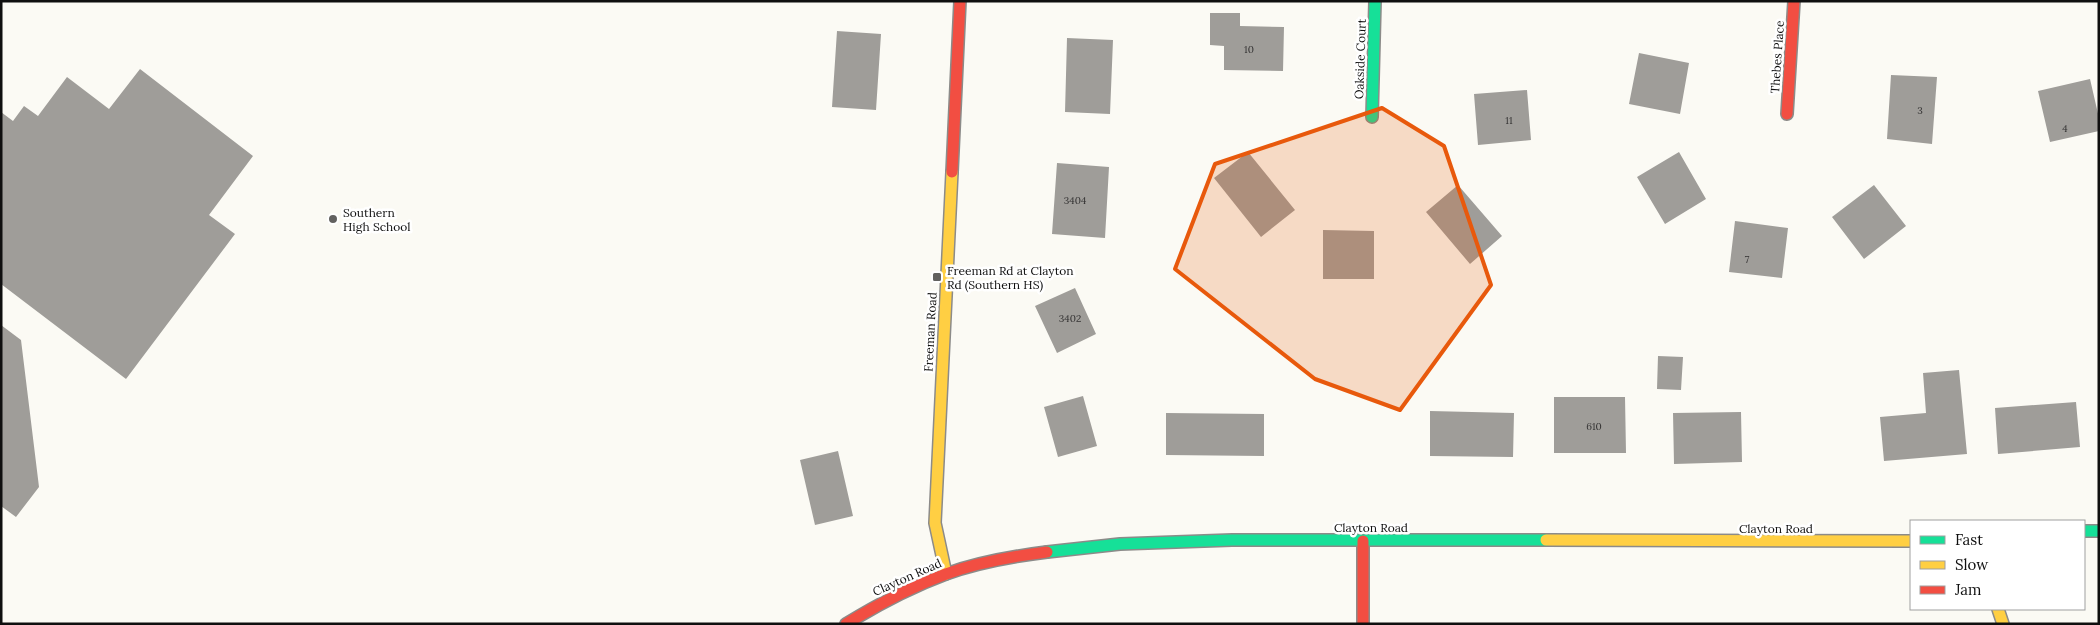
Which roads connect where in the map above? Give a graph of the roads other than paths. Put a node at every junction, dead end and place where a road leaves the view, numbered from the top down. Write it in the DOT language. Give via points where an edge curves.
graph roads {
  1 [pos="960,1"];
  2 [pos="1375,1"];
  3 [pos="1794,1"];
  4 [pos="1787,114"];
  5 [pos="1372,117"];
  6 [pos="2099,531"];
  7 [pos="2085,532"];
  8 [pos="1363,541"];
  9 [pos="1910,541"];
  10 [pos="946,574"];
  11 [pos="1998,610"];
  12 [pos="846,624"];
  13 [pos="1363,624"];
  14 [pos="2003,624"];
  1 -- 10 [label="street, Freeman Road" via="935,523"];
  2 -- 5 [label="street, Oakside Court"];
  3 -- 4 [label="street, Thebes Place"];
  6 -- 7 [label="street"];
  8 -- 9 [label="street, Clayton Road"];
  8 -- 10 [label="street, Clayton Road" via="1187,540 1120,544 1032,554"];
  8 -- 13 [label="street"];
  10 -- 12 [label="street, Clayton Road" via="871,608"];
  11 -- 14 [label="street"];
}
